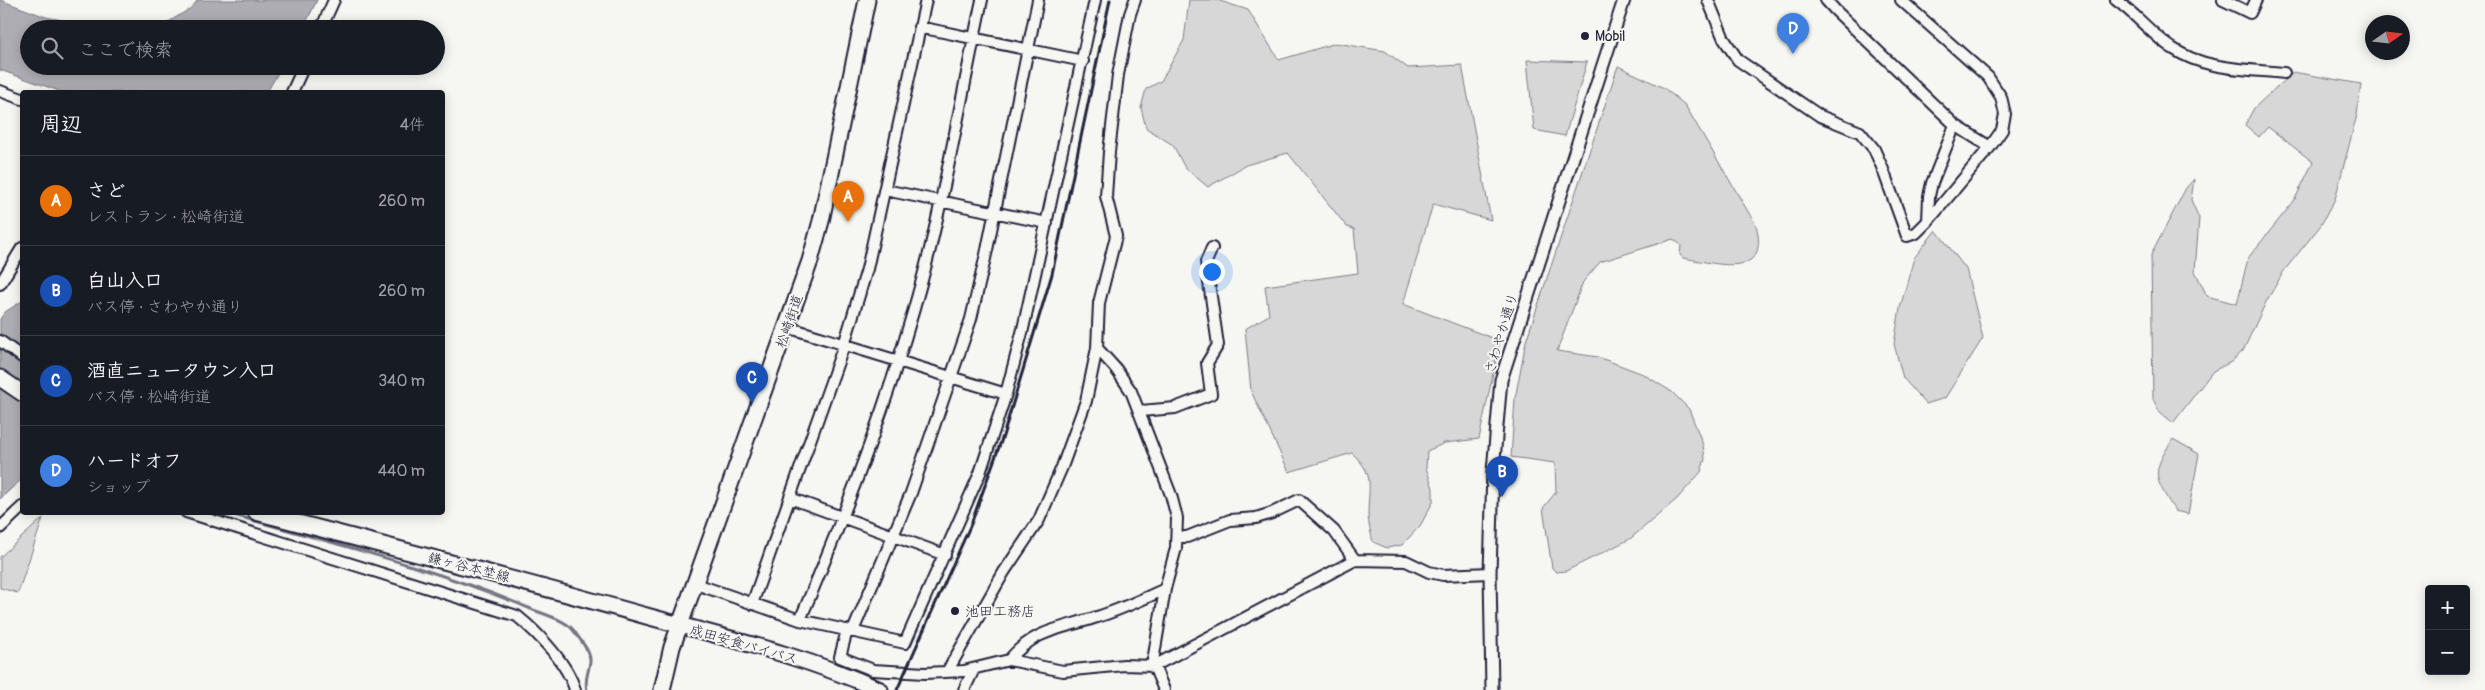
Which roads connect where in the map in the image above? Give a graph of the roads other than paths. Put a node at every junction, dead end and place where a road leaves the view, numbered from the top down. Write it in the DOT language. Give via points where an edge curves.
graph roads {
  1 [pos="334,0"];
  2 [pos="867,0"];
  3 [pos="926,0"];
  4 [pos="982,0"];
  5 [pos="1038,0"];
  6 [pos="1095,0"];
  7 [pos="1135,0"];
  8 [pos="1624,0"];
  9 [pos="1708,0"];
  10 [pos="1826,0"];
  11 [pos="1901,0"];
  12 [pos="2116,0"];
  13 [pos="2222,0"];
  14 [pos="2256,0"];
  15 [pos="326,20"];
  16 [pos="919,27"];
  17 [pos="974,38"];
  18 [pos="1027,49"];
  19 [pos="1083,61"];
  20 [pos="2284,73"];
  21 [pos="300,75"];
  22 [pos="293,90"];
  23 [pos="0,91"];
  24 [pos="20,98"];
  25 [pos="1955,125"];
  26 [pos="1990,147"];
  27 [pos="885,190"];
  28 [pos="940,202"];
  29 [pos="994,212"];
  30 [pos="1928,221"];
  31 [pos="1047,223"];
  32 [pos="1212,248"];
  33 [pos="20,251"];
  34 [pos="0,284"];
  35 [pos="787,327"];
  36 [pos="0,341"];
  37 [pos="844,345"];
  38 [pos="1096,348"];
  39 [pos="20,355"];
  40 [pos="898,362"];
  41 [pos="0,378"];
  42 [pos="952,378"];
  43 [pos="20,392"];
  44 [pos="1006,394"];
  45 [pos="1141,411"];
  46 [pos="790,498"];
  47 [pos="20,509"];
  48 [pos="196,515"];
  49 [pos="268,515"];
  50 [pos="842,518"];
  51 [pos="0,528"];
  52 [pos="893,537"];
  53 [pos="1177,537"];
  54 [pos="945,555"];
  55 [pos="1355,560"];
  56 [pos="1490,573"];
  57 [pos="696,584"];
  58 [pos="1165,589"];
  59 [pos="752,604"];
  60 [pos="800,620"];
  61 [pos="681,625"];
  62 [pos="850,631"];
  63 [pos="1009,660"];
  64 [pos="1153,666"];
  65 [pos="974,670"];
  66 [pos="947,672"];
  67 [pos="574,690"];
  68 [pos="662,690"];
  69 [pos="880,690"];
  70 [pos="964,690"];
  71 [pos="1164,690"];
  72 [pos="1492,690"];
  1 -- 15 [label="street"];
  2 -- 35 [label="main road, 松崎街道" via="821,221"];
  3 -- 16 [label="street"];
  4 -- 17 [label="street"];
  5 -- 18 [label="street"];
  6 -- 19 [label="street"];
  7 -- 38 [label="street" via="1118,75 1110,142 1106,196 1116,236 1099,302"];
  8 -- 56 [label="street, さわやか通り" via="1501,380 1493,471"];
  9 -- 30 [label="street" via="1724,39 1738,60 1820,116 1860,132 1874,149 1907,236 1916,233"];
  10 -- 25 [label="street"];
  11 -- 26 [label="street" via="1988,78 2001,97 2002,130"];
  12 -- 20 [label="street" via="2170,48 2190,60"];
  13 -- 14 [label="street" via="2250,13"];
  16 -- 17 [label="street"];
  16 -- 27 [label="street"];
  17 -- 18 [label="street"];
  17 -- 28 [label="street"];
  18 -- 19 [label="street"];
  18 -- 29 [label="street"];
  19 -- 31 [label="street"];
  21 -- 22 [label="street"];
  23 -- 24 [label="street"];
  25 -- 26 [label="street"];
  25 -- 30 [label="street" via="1932,183"];
  26 -- 30 [label="street"];
  27 -- 28 [label="street"];
  27 -- 37 [label="street" via="867,269"];
  28 -- 29 [label="street"];
  28 -- 40 [label="street"];
  29 -- 31 [label="street"];
  29 -- 42 [label="street" via="971,319"];
  31 -- 44 [label="street"];
  32 -- 45 [label="street" via="1206,262 1218,345 1207,363 1211,394 1175,408"];
  33 -- 34 [label="street"];
  35 -- 37 [label="street"];
  35 -- 57 [label="main road, 松崎街道"];
  36 -- 39 [label="street"];
  37 -- 40 [label="street"];
  37 -- 46 [label="street"];
  38 -- 45 [label="street" via="1123,378"];
  38 -- 66 [label="street" via="1086,400 1039,520 1004,572"];
  40 -- 42 [label="street"];
  40 -- 50 [label="street"];
  41 -- 43 [label="main road"];
  42 -- 44 [label="street"];
  42 -- 52 [label="street"];
  44 -- 54 [label="street" via="980,473"];
  45 -- 53 [label="street" via="1171,495 1177,518"];
  46 -- 50 [label="street"];
  46 -- 59 [label="street"];
  47 -- 51 [label="street"];
  48 -- 67 [label="street" via="517,616 530,626 558,660"];
  49 -- 61 [label="main road, 鎌ヶ谷本埜線"];
  50 -- 52 [label="street"];
  50 -- 60 [label="street"];
  52 -- 54 [label="street"];
  52 -- 62 [label="street"];
  53 -- 55 [label="street" via="1187,537 1230,520 1256,518 1299,500 1334,531"];
  53 -- 58 [label="street"];
  54 -- 62 [label="street" via="906,642"];
  55 -- 56 [label="street" via="1406,561 1443,575"];
  55 -- 64 [label="street"];
  56 -- 72 [label="street, さわやか通り"];
  57 -- 59 [label="street"];
  57 -- 61 [label="main road, 松崎街道"];
  58 -- 63 [label="street" via="1098,617 1044,632 1028,640"];
  58 -- 64 [label="street"];
  59 -- 60 [label="street"];
  60 -- 62 [label="street"];
  61 -- 68 [label="main road, 松崎街道"];
  61 -- 69 [label="main road, 成田安食バイパス" via="807,663"];
  62 -- 66 [label="street" via="840,657 874,670"];
  63 -- 64 [label="street" via="1057,671"];
  63 -- 65 [label="street"];
  64 -- 71 [label="street"];
  65 -- 66 [label="street"];
  65 -- 70 [label="street"];
}
